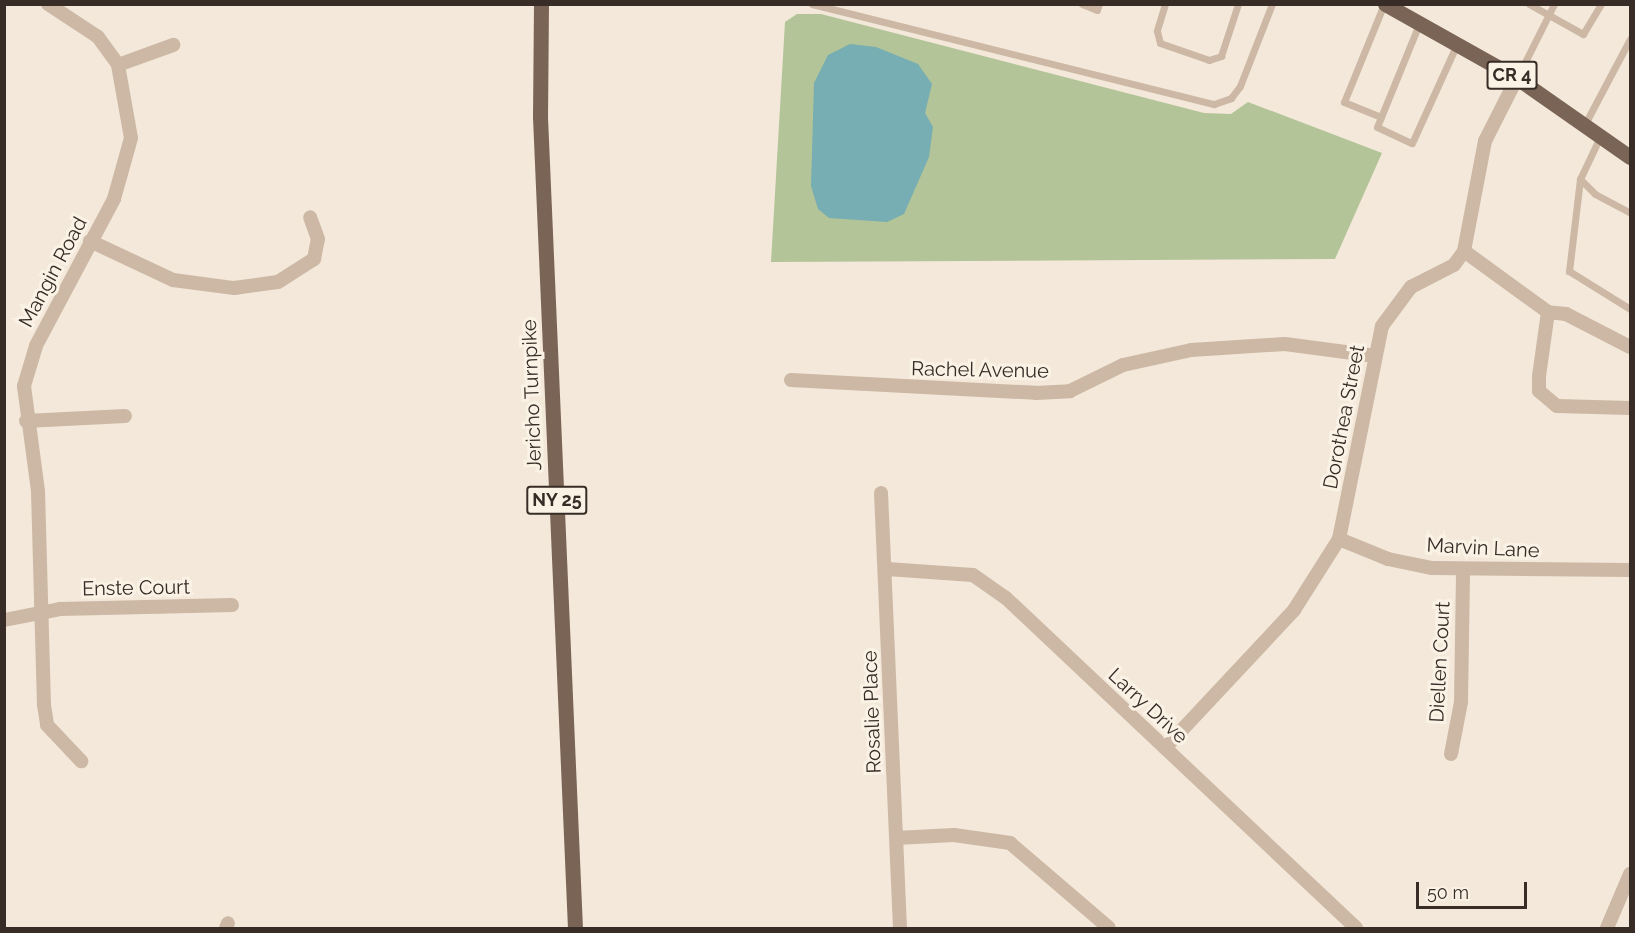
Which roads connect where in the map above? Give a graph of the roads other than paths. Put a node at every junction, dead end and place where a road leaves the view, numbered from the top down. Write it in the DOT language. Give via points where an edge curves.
graph roads {
  1 [pos="48,4"];
  2 [pos="541,4"];
  3 [pos="812,4"];
  4 [pos="1082,4"];
  5 [pos="1099,4"];
  6 [pos="1165,4"];
  7 [pos="1238,4"];
  8 [pos="1272,4"];
  9 [pos="1384,4"];
  10 [pos="1529,4"];
  11 [pos="1554,4"];
  12 [pos="1601,4"];
  13 [pos="1549,15"];
  14 [pos="1420,21"];
  15 [pos="1630,39"];
  16 [pos="1458,42"];
  17 [pos="173,45"];
  18 [pos="118,65"];
  19 [pos="1517,78"];
  20 [pos="1381,117"];
  21 [pos="1586,122"];
  22 [pos="1599,139"];
  23 [pos="1630,157"];
  24 [pos="1580,179"];
  25 [pos="1630,213"];
  26 [pos="310,217"];
  27 [pos="90,241"];
  28 [pos="1464,251"];
  29 [pos="1630,309"];
  30 [pos="1548,312"];
  31 [pos="1630,347"];
  32 [pos="1375,356"];
  33 [pos="791,380"];
  34 [pos="1630,408"];
  35 [pos="125,416"];
  36 [pos="26,420"];
  37 [pos="881,493"];
  38 [pos="1339,539"];
  39 [pos="887,569"];
  40 [pos="1630,570"];
  41 [pos="1463,571"];
  42 [pos="232,605"];
  43 [pos="40,612"];
  44 [pos="4,620"];
  45 [pos="1165,748"];
  46 [pos="1451,754"];
  47 [pos="81,761"];
  48 [pos="896,838"];
  49 [pos="1630,874"];
  50 [pos="574,928"];
  51 [pos="900,928"];
  52 [pos="1109,928"];
  53 [pos="1356,928"];
  54 [pos="1607,928"];
  1 -- 18 [label="street, Mangin Road" via="98,37"];
  2 -- 50 [label="main road, Jericho Turnpike / NY 25" via="540,117"];
  3 -- 8 [label="lane" via="1214,104 1231,98 1240,86"];
  4 -- 5 [label="lane" via="1097,10"];
  6 -- 7 [label="lane" via="1157,31 1160,43 1209,60 1221,56"];
  9 -- 14 [label="main road, CR 4"];
  9 -- 20 [label="lane" via="1344,102"];
  10 -- 13 [label="lane"];
  11 -- 13 [label="lane"];
  12 -- 13 [label="lane" via="1583,33"];
  13 -- 19 [label="lane"];
  14 -- 16 [label="main road, CR 4"];
  14 -- 20 [label="lane"];
  15 -- 21 [label="lane"];
  16 -- 19 [label="main road, CR 4"];
  16 -- 20 [label="lane" via="1412,143 1377,127"];
  17 -- 18 [label="street"];
  18 -- 27 [label="street, Mangin Road" via="131,138 114,199"];
  19 -- 21 [label="main road, CR 4"];
  19 -- 28 [label="street" via="1485,141"];
  21 -- 22 [label="main road, CR 4"];
  22 -- 23 [label="main road, CR 4"];
  22 -- 24 [label="lane"];
  24 -- 25 [label="lane" via="1595,194"];
  24 -- 29 [label="lane" via="1569,271"];
  26 -- 27 [label="street" via="318,239 314,259 278,282 234,288 173,280"];
  27 -- 36 [label="street, Mangin Road" via="36,346 24,386"];
  28 -- 30 [label="street"];
  28 -- 32 [label="street, Dorothea Street" via="1454,265 1411,287 1393,304"];
  30 -- 31 [label="street" via="1566,314"];
  30 -- 34 [label="street" via="1539,376 1547,400 1557,406"];
  32 -- 33 [label="street, Rachel Avenue" via="1285,344 1191,350 1123,365 1070,391 1036,393"];
  32 -- 38 [label="street, Dorothea Street"];
  35 -- 36 [label="street"];
  36 -- 43 [label="street, Mangin Road" via="38,491"];
  37 -- 39 [label="street, Rosalie Place"];
  38 -- 41 [label="street, Marvin Lane" via="1388,559"];
  38 -- 45 [label="street, Dorothea Street" via="1294,610"];
  39 -- 45 [label="street, Larry Drive" via="973,575 1005,598"];
  39 -- 48 [label="street, Rosalie Place"];
  40 -- 41 [label="street, Marvin Lane"];
  41 -- 46 [label="street, Diellen Court" via="1461,702"];
  42 -- 43 [label="street, Enste Court"];
  43 -- 44 [label="street, Enste Court"];
  43 -- 47 [label="street, Mangin Road" via="47,725"];
  45 -- 53 [label="street, Larry Drive"];
  48 -- 51 [label="street, Rosalie Place"];
  48 -- 52 [label="street" via="954,835 1010,843"];
  49 -- 54 [label="street"];
}
